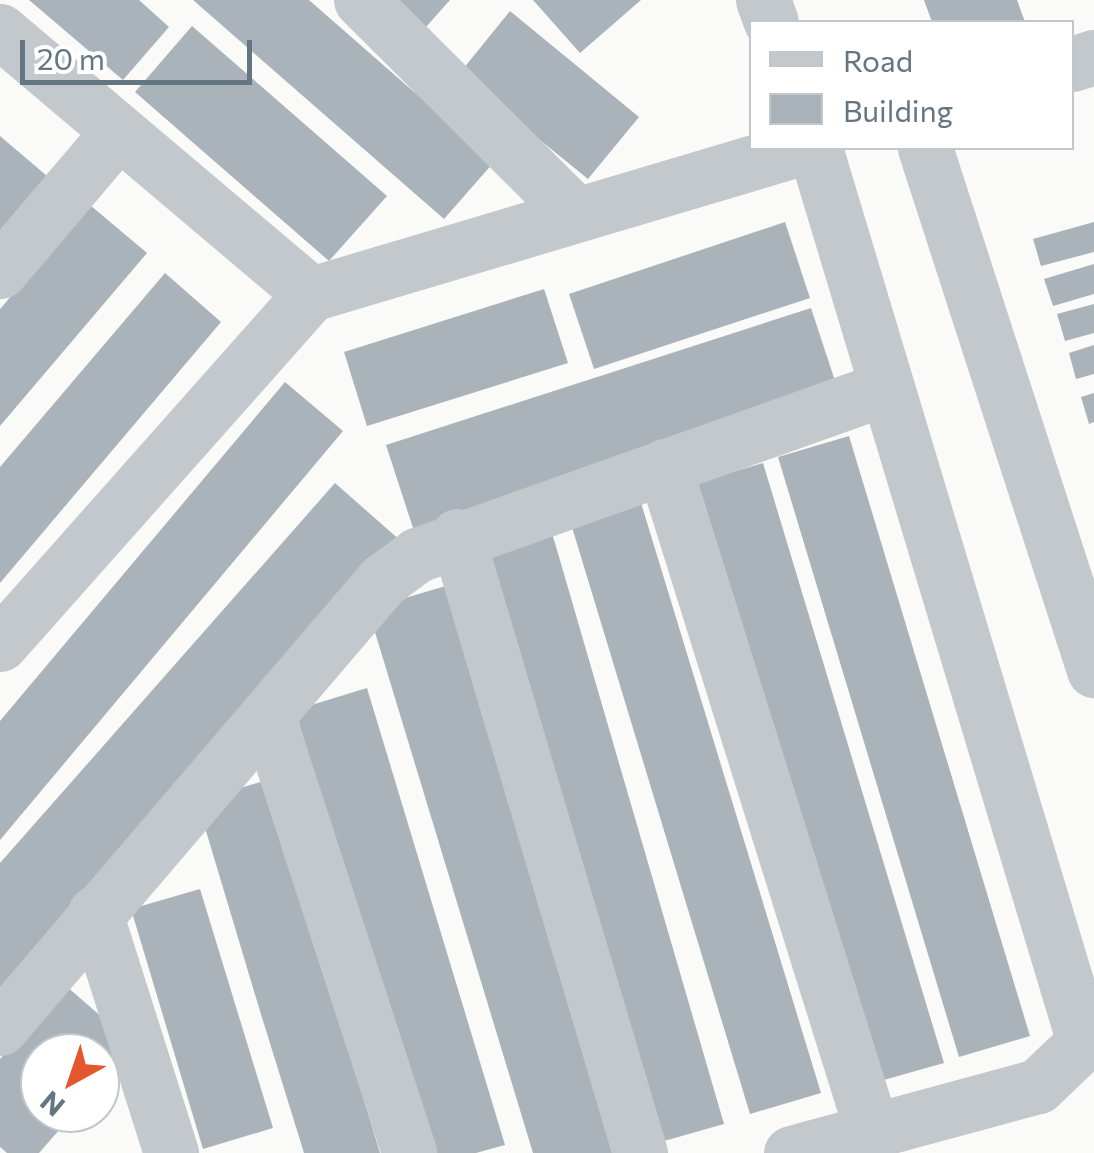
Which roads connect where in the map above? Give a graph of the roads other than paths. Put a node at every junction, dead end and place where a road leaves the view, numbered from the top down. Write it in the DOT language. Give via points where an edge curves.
graph roads {
  1 [pos="361,0"];
  2 [pos="0,30"];
  3 [pos="118,133"];
  4 [pos="794,150"];
  5 [pos="816,150"];
  6 [pos="926,150"];
  7 [pos="575,213"];
  8 [pos="0,270"];
  9 [pos="312,294"];
  10 [pos="887,388"];
  11 [pos="664,466"];
  12 [pos="457,536"];
  13 [pos="0,644"];
  14 [pos="1094,670"];
  15 [pos="268,718"];
  16 [pos="95,913"];
  17 [pos="0,1028"];
  18 [pos="873,1134"];
  19 [pos="170,1153"];
  20 [pos="409,1153"];
  21 [pos="640,1153"];
  22 [pos="790,1153"];
  1 -- 7 [label="street"];
  2 -- 3 [label="street"];
  3 -- 8 [label="street"];
  3 -- 9 [label="street"];
  4 -- 7 [label="street"];
  5 -- 10 [label="street"];
  6 -- 14 [label="street"];
  7 -- 9 [label="street"];
  9 -- 13 [label="street"];
  10 -- 11 [label="street"];
  10 -- 18 [label="street" via="1084,1042 1038,1086"];
  11 -- 12 [label="street"];
  11 -- 18 [label="street"];
  12 -- 15 [label="street" via="382,581"];
  12 -- 21 [label="street"];
  15 -- 16 [label="street"];
  15 -- 20 [label="street"];
  16 -- 17 [label="street"];
  16 -- 19 [label="street"];
  18 -- 22 [label="street"];
}
